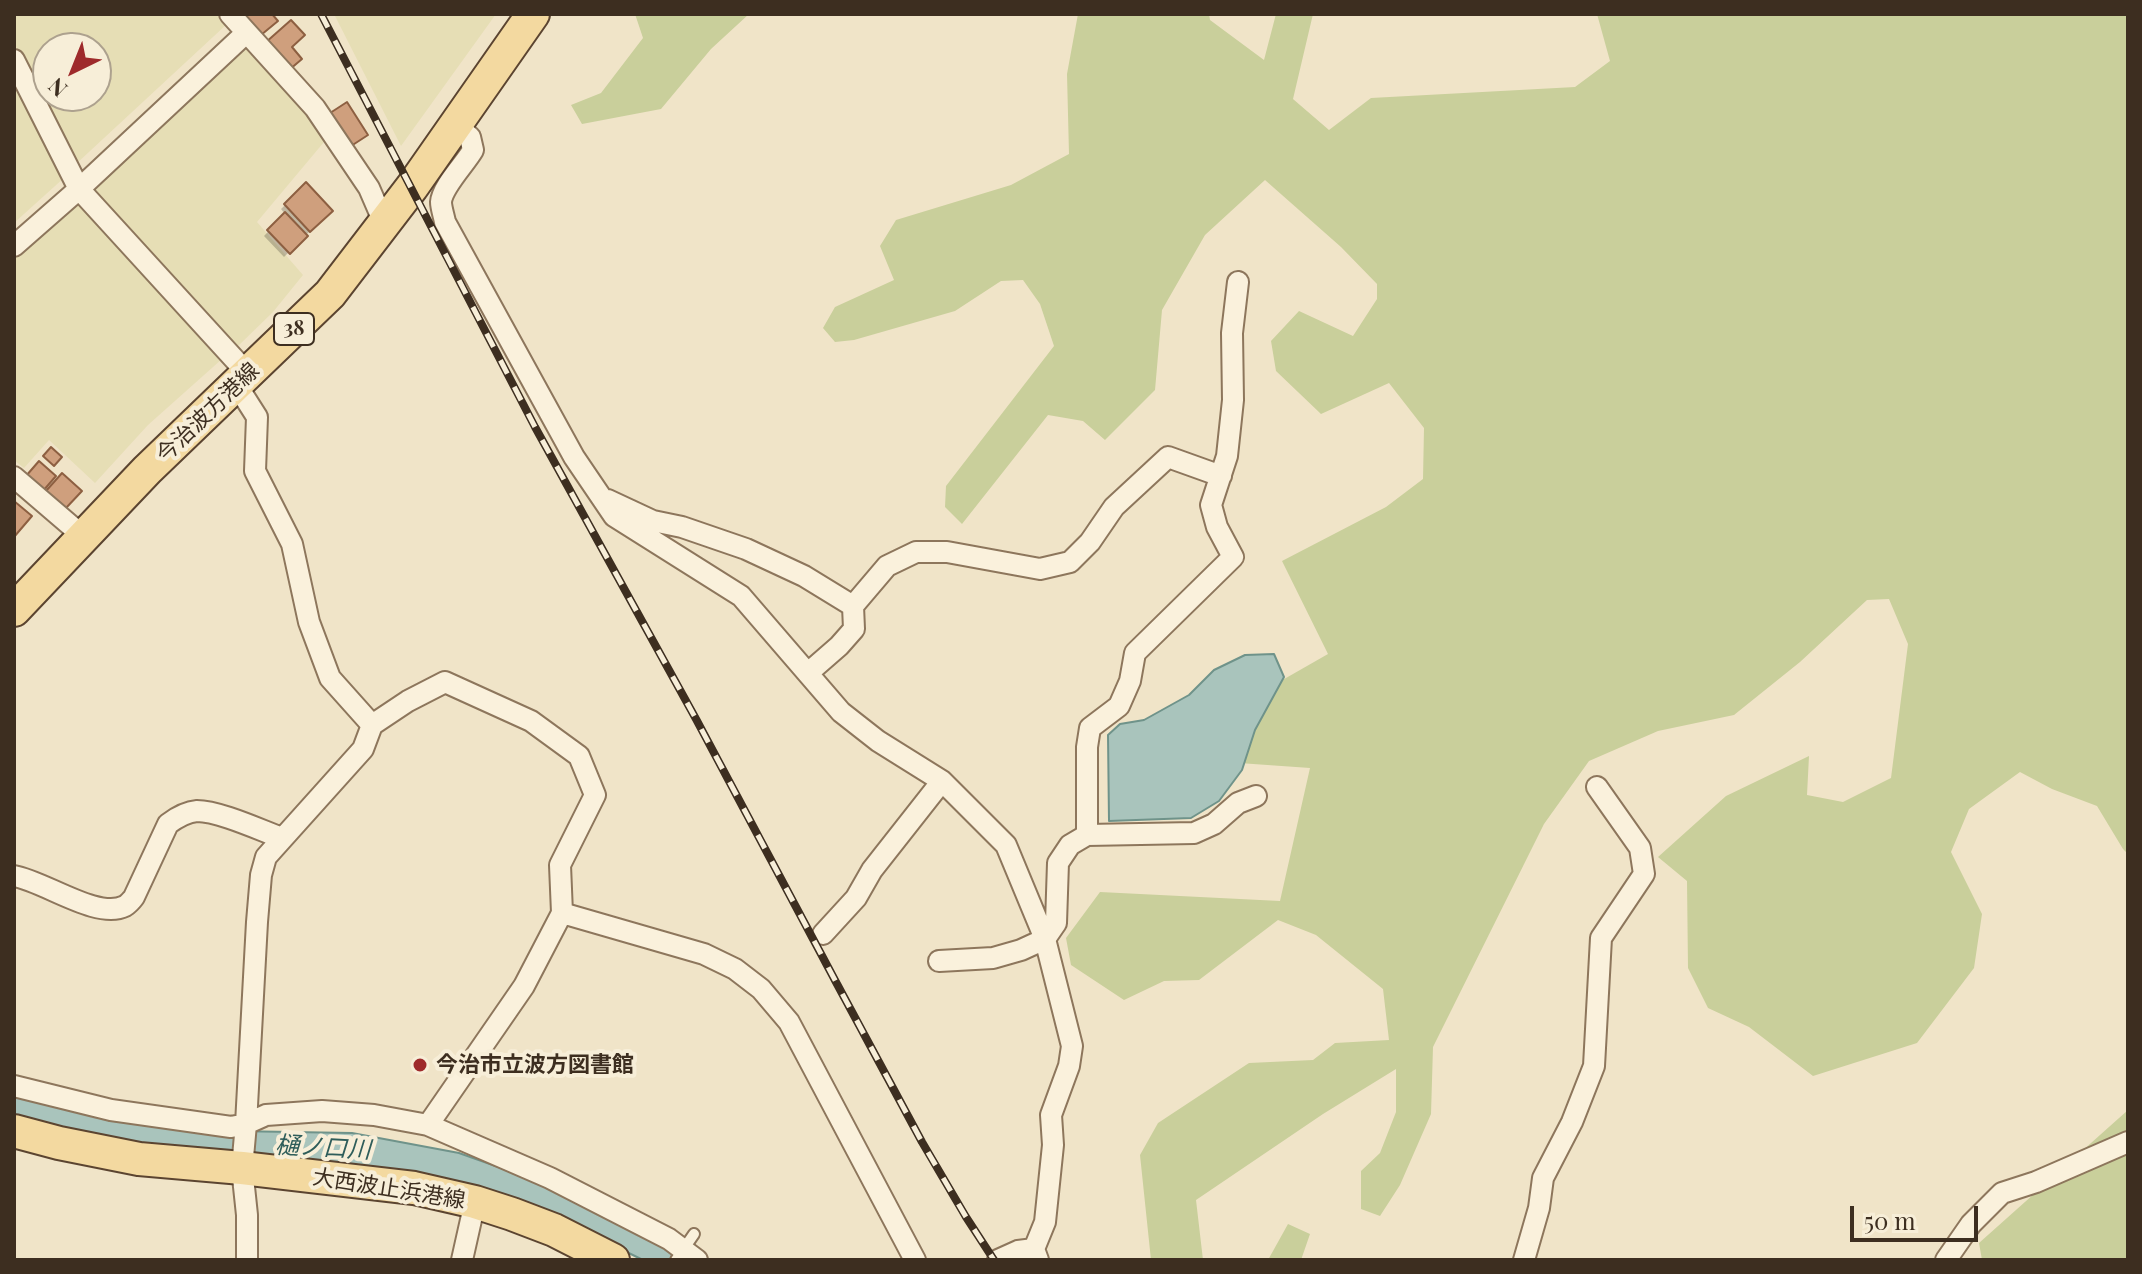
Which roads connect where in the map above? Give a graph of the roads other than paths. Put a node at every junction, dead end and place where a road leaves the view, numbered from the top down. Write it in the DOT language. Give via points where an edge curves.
graph roads {
  1 [pos="230,14"];
  2 [pos="533,14"];
  3 [pos="246,33"];
  4 [pos="14,60"];
  5 [pos="456,125"];
  6 [pos="79,189"];
  7 [pos="385,225"];
  8 [pos="14,246"];
  9 [pos="1238,282"];
  10 [pos="242,379"];
  11 [pos="1221,476"];
  12 [pos="14,477"];
  13 [pos="601,497"];
  14 [pos="84,537"];
  15 [pos="853,606"];
  16 [pos="14,610"];
  17 [pos="808,673"];
  18 [pos="372,725"];
  19 [pos="942,781"];
  20 [pos="1597,787"];
  21 [pos="1256,796"];
  22 [pos="1087,835"];
  23 [pos="282,838"];
  24 [pos="14,876"];
  25 [pos="562,913"];
  26 [pos="823,934"];
  27 [pos="1045,939"];
  28 [pos="939,961"];
  29 [pos="14,1086"];
  30 [pos="428,1125"];
  31 [pos="246,1127"];
  32 [pos="14,1131"];
  33 [pos="2128,1142"];
  34 [pos="242,1163"];
  35 [pos="475,1202"];
  36 [pos="686,1252"];
  37 [pos="1036,1255"];
  38 [pos="247,1260"];
  39 [pos="462,1260"];
  40 [pos="613,1260"];
  41 [pos="915,1260"];
  42 [pos="998,1260"];
  43 [pos="1524,1260"];
  44 [pos="1946,1260"];
  1 -- 3 [label="street"];
  2 -- 5 [label="main road, 今治波方港線 / 38"];
  3 -- 6 [label="street"];
  3 -- 7 [label="street" via="315,108 369,188"];
  4 -- 6 [label="street"];
  5 -- 7 [label="main road, 今治波方港線 / 38"];
  5 -- 13 [label="street" via="470,137 473,150 446,186 441,202 445,222"];
  6 -- 8 [label="street"];
  6 -- 10 [label="street"];
  7 -- 10 [label="main road, 今治波方港線 / 38" via="330,294"];
  9 -- 11 [label="street" via="1233,400"];
  10 -- 14 [label="main road, 今治波方港線 / 38"];
  10 -- 18 [label="street" via="257,417 255,471 292,544 309,622 330,678"];
  11 -- 15 [label="street" via="1168,457 1114,507 1070,562 1040,569 947,552 916,552 887,566"];
  11 -- 22 [label="street" via="1211,505 1233,557 1135,653 1119,706 1090,728"];
  12 -- 14 [label="street"];
  13 -- 15 [label="street" via="653,521 746,549"];
  13 -- 17 [label="street" via="614,516 741,596"];
  14 -- 16 [label="main road, 今治波方港線 / 38"];
  15 -- 17 [label="street" via="854,629"];
  17 -- 19 [label="street" via="841,712"];
  18 -- 23 [label="street" via="363,749"];
  18 -- 25 [label="street" via="445,682 531,721 579,756 595,795 560,865"];
  19 -- 26 [label="street"];
  19 -- 27 [label="street" via="1006,845"];
  20 -- 43 [label="street" via="1640,848 1644,874 1601,938 1594,1066 1543,1178"];
  21 -- 22 [label="street" via="1194,833"];
  22 -- 27 [label="street" via="1070,845 1058,863 1056,923"];
  23 -- 24 [label="street" via="210,813 178,816 168,824 134,897 126,906 110,909"];
  23 -- 31 [label="street" via="266,857 261,875"];
  25 -- 30 [label="street" via="524,986"];
  25 -- 41 [label="street" via="704,954 761,989 789,1022"];
  27 -- 28 [label="street" via="993,958"];
  27 -- 37 [label="street" via="1072,1046 1051,1115 1045,1222"];
  29 -- 31 [label="street" via="111,1110"];
  30 -- 31 [label="street" via="322,1111 266,1115"];
  30 -- 36 [label="street" via="550,1178"];
  31 -- 34 [label="street"];
  32 -- 34 [label="main road, 大西波止浜港線" via="139,1159"];
  33 -- 44 [label="street" via="2002,1193"];
  34 -- 35 [label="main road, 大西波止浜港線"];
  34 -- 38 [label="street"];
  35 -- 39 [label="street"];
  35 -- 40 [label="main road, 大西波止浜港線" via="554,1230"];
  37 -- 42 [label="street" via="1018,1251"];
}
